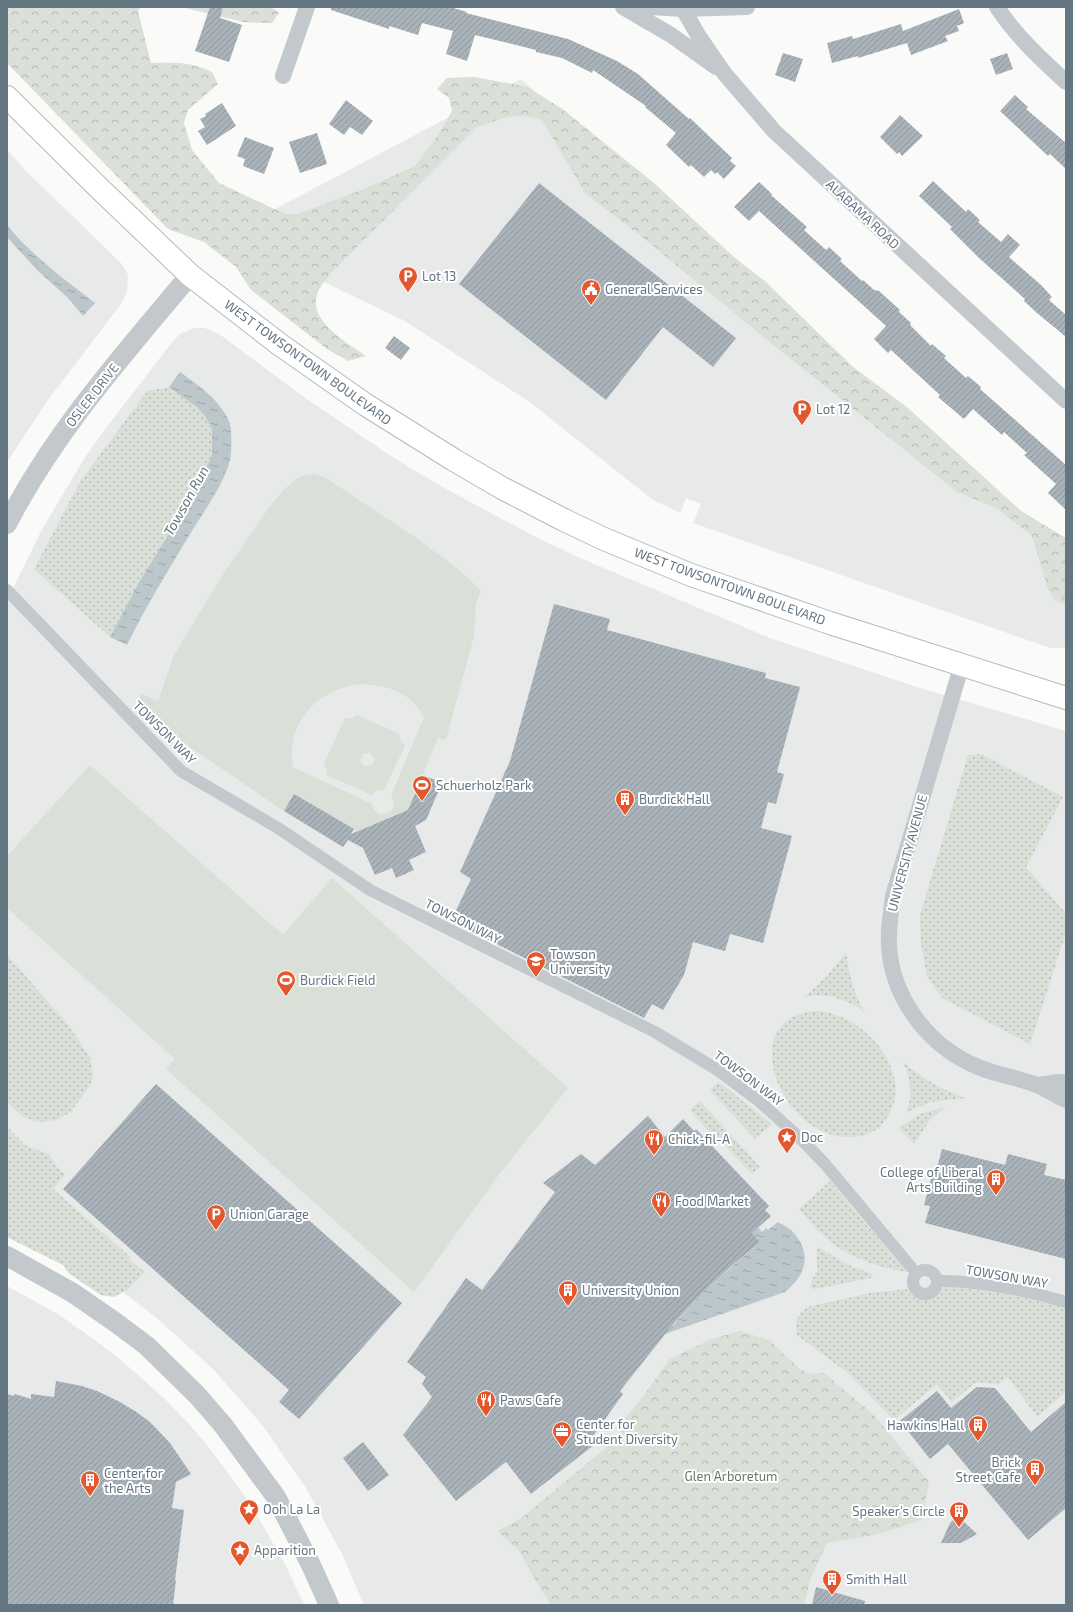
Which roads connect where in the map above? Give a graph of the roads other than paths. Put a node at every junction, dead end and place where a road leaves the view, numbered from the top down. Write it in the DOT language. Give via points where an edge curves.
graph roads {
  1 [pos="307,7"];
  2 [pos="623,7"];
  3 [pos="650,7"];
  4 [pos="747,7"];
  5 [pos="997,7"];
  6 [pos="683,8"];
  7 [pos="724,73"];
  8 [pos="283,76"];
  9 [pos="1066,82"];
  10 [pos="7,96"];
  11 [pos="190,275"];
  12 [pos="1066,401"];
  13 [pos="7,524"];
  14 [pos="7,590"];
  15 [pos="962,664"];
  16 [pos="1066,698"];
  17 [pos="1066,1083"];
  18 [pos="1037,1085"];
  19 [pos="1066,1100"];
  20 [pos="7,1256"];
  21 [pos="911,1267"];
  22 [pos="943,1281"];
  23 [pos="1066,1302"];
  24 [pos="330,1605"];
  1 -- 8 [label="street"];
  2 -- 7 [label="street" via="671,35"];
  3 -- 6 [label="street"];
  4 -- 6 [label="street"];
  5 -- 9 [label="street" via="1006,21 1042,61"];
  6 -- 7 [label="street, ALABAMA ROAD"];
  7 -- 12 [label="street, ALABAMA ROAD" via="774,131"];
  10 -- 11 [label="main road, WEST TOWSONTOWN BOULEVARD"];
  11 -- 13 [label="street, OSLER DRIVE" via="71,422 42,463"];
  11 -- 15 [label="main road, WEST TOWSONTOWN BOULEVARD" via="279,344 366,405 502,488 564,520 698,578"];
  14 -- 21 [label="street, TOWSON WAY" via="181,771 297,840 370,890 655,1032 716,1069 758,1101 802,1140"];
  15 -- 16 [label="main road, WEST TOWSONTOWN BOULEVARD"];
  15 -- 18 [label="street, UNIVERSITY AVENUE" via="893,896 889,945 892,971 912,1013 928,1034 949,1051 975,1066"];
  17 -- 18 [label="street, UNIVERSITY AVENUE"];
  18 -- 19 [label="street, UNIVERSITY AVENUE"];
  20 -- 24 [label="street" via="73,1293 115,1322 147,1346 197,1395 223,1425 276,1497"];
  22 -- 23 [label="street, TOWSON WAY" via="999,1286"];
}
